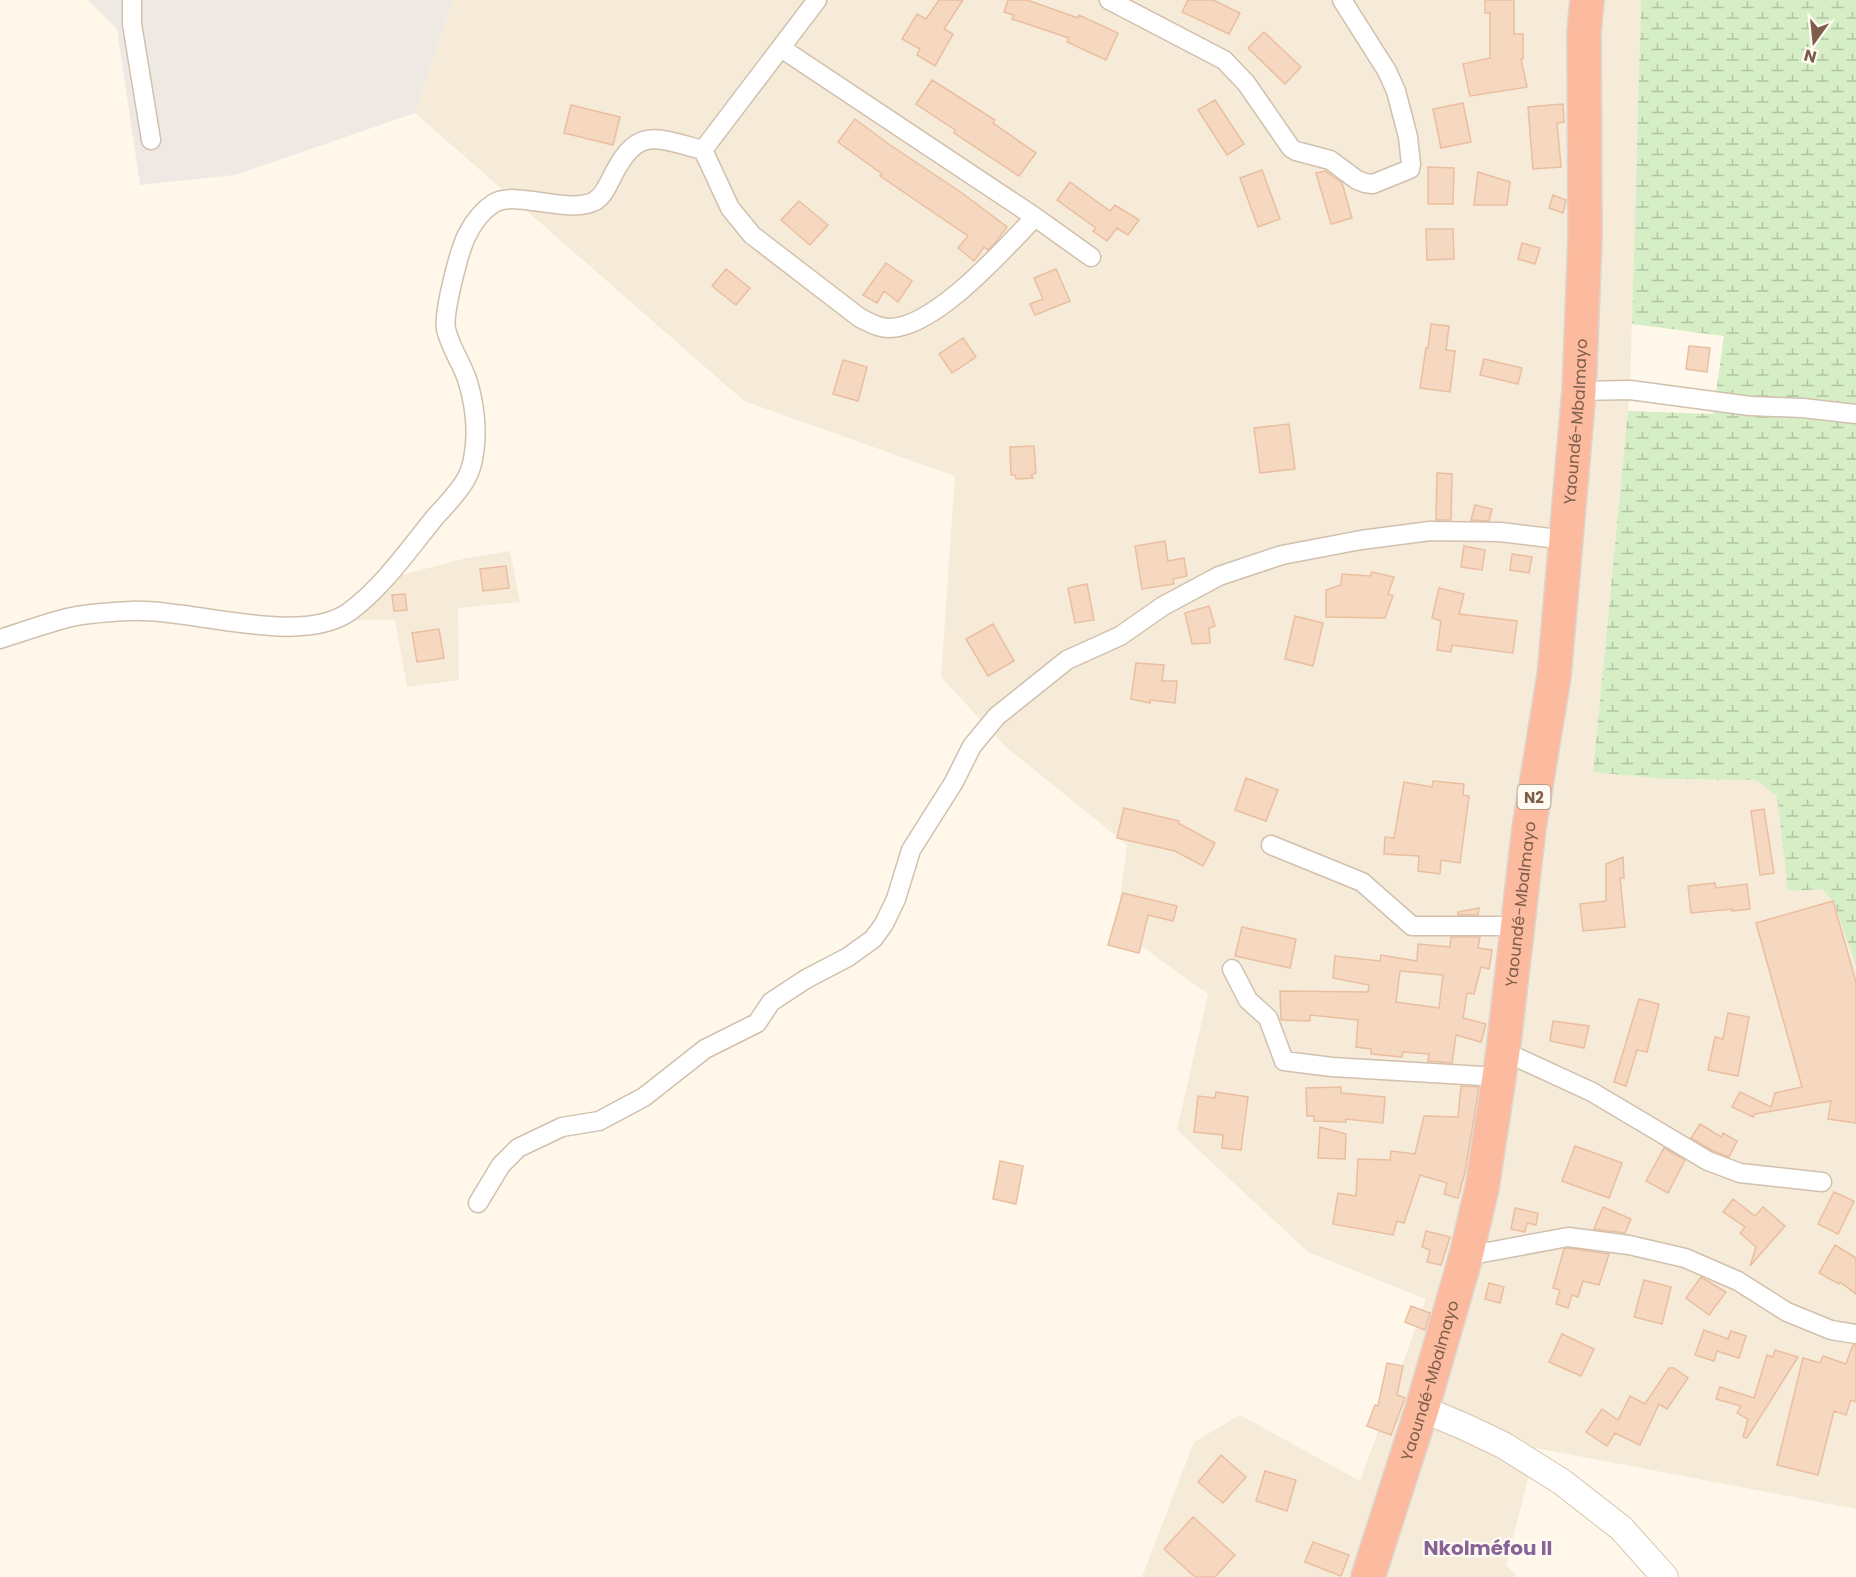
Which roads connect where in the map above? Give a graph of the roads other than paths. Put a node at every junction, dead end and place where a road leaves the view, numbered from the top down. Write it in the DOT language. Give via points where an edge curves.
graph roads {
  1 [pos="132,0"];
  2 [pos="817,0"];
  3 [pos="1109,0"];
  4 [pos="1342,0"];
  5 [pos="1587,0"];
  6 [pos="781,48"];
  7 [pos="151,140"];
  8 [pos="702,150"];
  9 [pos="1035,217"];
  10 [pos="1091,257"];
  11 [pos="1579,391"];
  12 [pos="1856,414"];
  13 [pos="1566,540"];
  14 [pos="0,639"];
  15 [pos="1271,846"];
  16 [pos="1518,926"];
  17 [pos="1232,969"];
  18 [pos="1501,1064"];
  19 [pos="1822,1182"];
  20 [pos="478,1203"];
  21 [pos="1466,1256"];
  22 [pos="1856,1334"];
  23 [pos="1422,1409"];
  24 [pos="1368,1577"];
  25 [pos="1665,1577"];
  1 -- 7 [label="street" via="132,24"];
  2 -- 6 [label="street"];
  3 -- 4 [label="street" via="1224,60 1291,148 1330,160 1357,180 1373,184 1410,169 1408,137 1387,71"];
  5 -- 11 [label="highway, Yaoundé-Mbalmayo / N2"];
  6 -- 8 [label="street"];
  6 -- 9 [label="street"];
  8 -- 9 [label="street" via="730,208 752,235 860,318 878,327 893,328 918,321 949,300"];
  8 -- 14 [label="street" via="647,139 631,148 605,192 595,201 570,205 508,199 496,201 475,221 465,238 445,310 448,338 467,378 472,401 474,456 466,479 385,578 350,611 330,621 297,626 133,611 68,618"];
  9 -- 10 [label="street"];
  11 -- 12 [label="street" via="1630,390 1750,406"];
  11 -- 13 [label="highway, Yaoundé-Mbalmayo / N2"];
  13 -- 16 [label="highway, Yaoundé-Mbalmayo / N2" via="1554,676 1529,828"];
  13 -- 20 [label="street" via="1500,532 1430,531 1282,555 1219,576 1163,606 1120,636 1067,660 997,716 972,746 911,850 896,899 873,939 771,1002 757,1023 705,1049 644,1097 599,1121 562,1127 518,1148 501,1165"];
  15 -- 16 [label="street" via="1362,882 1412,927"];
  16 -- 18 [label="highway, Yaoundé-Mbalmayo / N2"];
  17 -- 18 [label="street" via="1248,1000 1268,1018 1284,1061 1332,1066"];
  18 -- 19 [label="street" via="1592,1092 1708,1161 1740,1173"];
  18 -- 21 [label="highway, Yaoundé-Mbalmayo / N2" via="1482,1188"];
  21 -- 22 [label="street" via="1568,1237 1629,1245 1685,1258 1737,1281 1787,1312 1831,1330"];
  21 -- 23 [label="highway, Yaoundé-Mbalmayo / N2"];
  23 -- 24 [label="highway, Yaoundé-Mbalmayo / N2"];
  23 -- 25 [label="main road" via="1503,1445 1562,1482 1621,1528"];
}
